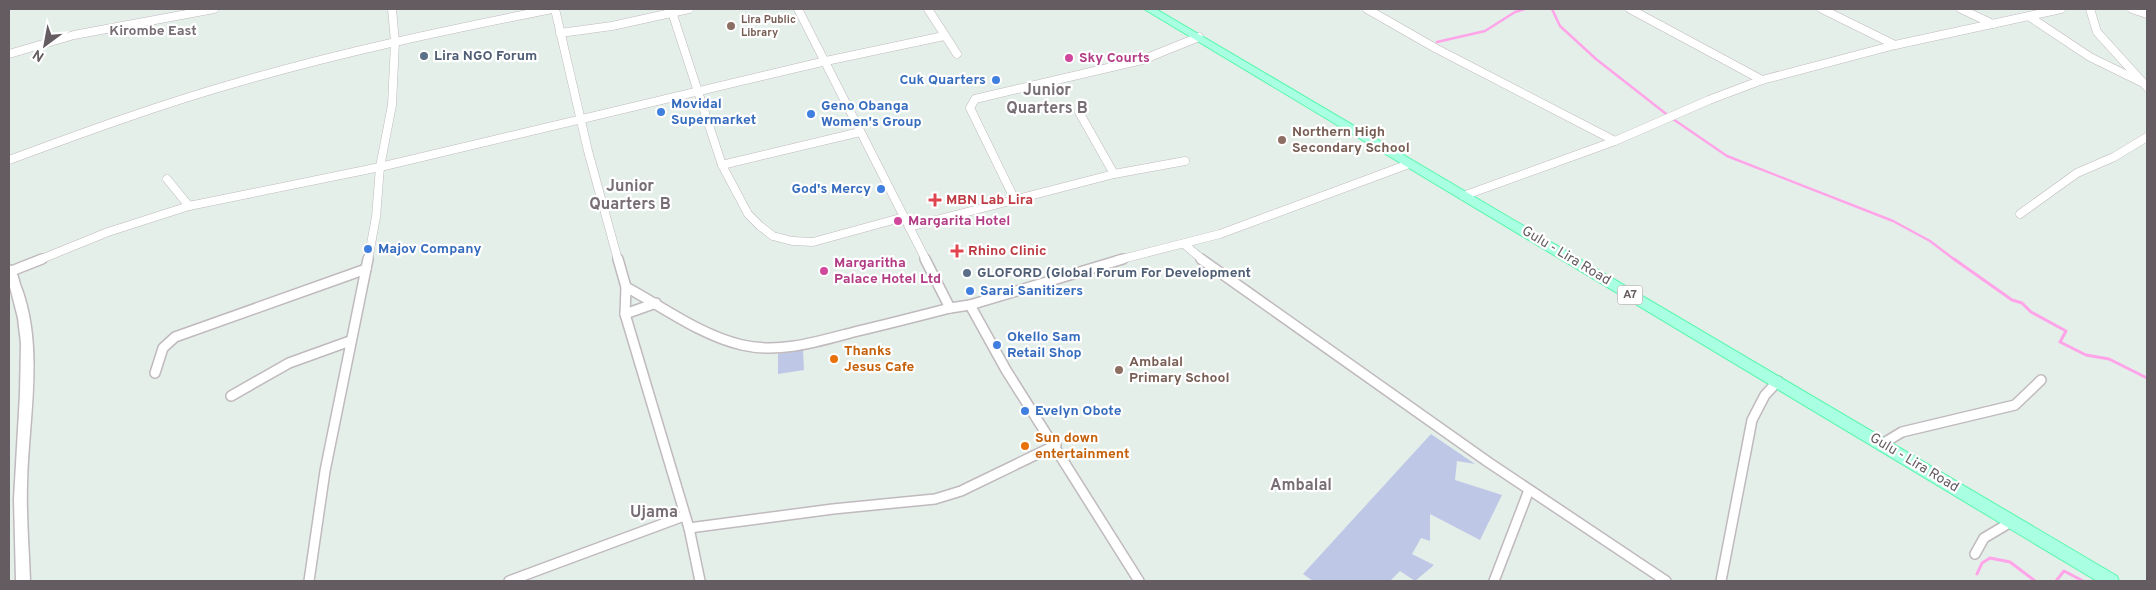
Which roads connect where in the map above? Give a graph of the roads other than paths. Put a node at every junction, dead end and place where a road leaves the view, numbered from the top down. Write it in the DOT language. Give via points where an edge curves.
graph roads {
  1 [pos="214,9"];
  2 [pos="392,9"];
  3 [pos="553,9"];
  4 [pos="689,9"];
  5 [pos="798,9"];
  6 [pos="928,9"];
  7 [pos="1149,9"];
  8 [pos="1367,9"];
  9 [pos="1630,9"];
  10 [pos="1822,9"];
  11 [pos="1961,9"];
  12 [pos="2061,9"];
  13 [pos="2090,9"];
  14 [pos="2132,9"];
  15 [pos="671,11"];
  16 [pos="2147,14"];
  17 [pos="2030,17"];
  18 [pos="1993,24"];
  19 [pos="560,32"];
  20 [pos="944,36"];
  21 [pos="1199,37"];
  22 [pos="395,42"];
  23 [pos="1895,45"];
  24 [pos="9,54"];
  25 [pos="957,54"];
  26 [pos="826,61"];
  27 [pos="1762,80"];
  28 [pos="2144,85"];
  29 [pos="697,92"];
  30 [pos="1079,112"];
  31 [pos="580,120"];
  32 [pos="860,132"];
  33 [pos="2147,137"];
  34 [pos="1615,141"];
  35 [pos="9,160"];
  36 [pos="1185,161"];
  37 [pos="1409,164"];
  38 [pos="722,165"];
  39 [pos="380,167"];
  40 [pos="1114,174"];
  41 [pos="167,179"];
  42 [pos="1463,196"];
  43 [pos="1015,200"];
  44 [pos="189,206"];
  45 [pos="2020,214"];
  46 [pos="904,217"];
  47 [pos="909,227"];
  48 [pos="1184,244"];
  49 [pos="366,270"];
  50 [pos="9,271"];
  51 [pos="626,287"];
  52 [pos="656,303"];
  53 [pos="970,305"];
  54 [pos="950,308"];
  55 [pos="626,314"];
  56 [pos="350,341"];
  57 [pos="155,373"];
  58 [pos="2041,380"];
  59 [pos="1778,381"];
  60 [pos="231,396"];
  61 [pos="1882,444"];
  62 [pos="1056,445"];
  63 [pos="1529,490"];
  64 [pos="684,516"];
  65 [pos="2011,522"];
  66 [pos="689,528"];
  67 [pos="1976,550"];
  68 [pos="24,581"];
  69 [pos="309,581"];
  70 [pos="509,581"];
  71 [pos="700,581"];
  72 [pos="1139,581"];
  73 [pos="1494,581"];
  74 [pos="1666,581"];
  75 [pos="1721,581"];
  76 [pos="2110,581"];
  1 -- 24 [label="street" via="34,44"];
  2 -- 22 [label="street"];
  3 -- 19 [label="street"];
  3 -- 22 [label="street"];
  4 -- 15 [label="street"];
  5 -- 26 [label="street"];
  6 -- 20 [label="street"];
  7 -- 21 [label="main road, Gulu - Lira Road / A7"];
  8 -- 34 [label="street"];
  9 -- 27 [label="street"];
  10 -- 23 [label="street"];
  11 -- 18 [label="street"];
  12 -- 17 [label="street"];
  13 -- 28 [label="street" via="2095,29"];
  14 -- 16 [label="street"];
  15 -- 19 [label="street" via="612,26"];
  15 -- 29 [label="street"];
  17 -- 18 [label="street"];
  17 -- 28 [label="street" via="2090,57"];
  18 -- 23 [label="street"];
  19 -- 31 [label="street"];
  20 -- 25 [label="street"];
  20 -- 26 [label="street"];
  21 -- 37 [label="main road, Gulu - Lira Road / A7"];
  21 -- 43 [label="street" via="1142,60 975,99 970,108"];
  22 -- 35 [label="street" via="207,92"];
  22 -- 39 [label="street" via="392,105"];
  23 -- 27 [label="street"];
  26 -- 29 [label="street"];
  26 -- 32 [label="street"];
  27 -- 34 [label="street"];
  29 -- 31 [label="street"];
  29 -- 38 [label="street"];
  30 -- 40 [label="street"];
  31 -- 39 [label="street"];
  31 -- 51 [label="street"];
  32 -- 38 [label="street"];
  32 -- 46 [label="street"];
  33 -- 45 [label="street" via="2114,157 2077,173"];
  34 -- 42 [label="street"];
  36 -- 40 [label="street"];
  37 -- 42 [label="main road, Gulu - Lira Road / A7"];
  37 -- 48 [label="street" via="1261,220"];
  38 -- 46 [label="street" via="748,214 774,236 792,242 828,239"];
  39 -- 44 [label="street"];
  39 -- 49 [label="street" via="376,217"];
  40 -- 43 [label="street"];
  41 -- 44 [label="street"];
  42 -- 59 [label="main road, Gulu - Lira Road / A7"];
  43 -- 47 [label="street"];
  44 -- 50 [label="street" via="125,226"];
  46 -- 47 [label="street"];
  47 -- 54 [label="street"];
  48 -- 53 [label="street"];
  48 -- 63 [label="street" via="1315,341"];
  49 -- 56 [label="street"];
  49 -- 57 [label="street" via="175,337 163,348"];
  50 -- 68 [label="street" via="21,302 29,357 21,473"];
  51 -- 52 [label="street"];
  51 -- 55 [label="street"];
  52 -- 54 [label="street" via="714,335 758,348 812,343"];
  52 -- 55 [label="street"];
  53 -- 54 [label="street"];
  53 -- 62 [label="street" via="1006,370"];
  55 -- 64 [label="street"];
  56 -- 60 [label="street" via="288,363"];
  56 -- 69 [label="street" via="325,471"];
  58 -- 61 [label="street" via="2015,405 1902,432"];
  59 -- 61 [label="main road, Gulu - Lira Road / A7"];
  59 -- 75 [label="street" via="1765,395 1752,420"];
  61 -- 65 [label="main road, Gulu - Lira Road / A7"];
  62 -- 66 [label="street" via="961,491 935,499"];
  62 -- 72 [label="street"];
  63 -- 73 [label="street"];
  63 -- 74 [label="street"];
  64 -- 66 [label="street"];
  64 -- 70 [label="street"];
  65 -- 67 [label="street" via="1992,532"];
  65 -- 76 [label="main road, Gulu - Lira Road / A7"];
  66 -- 71 [label="street"];
}
